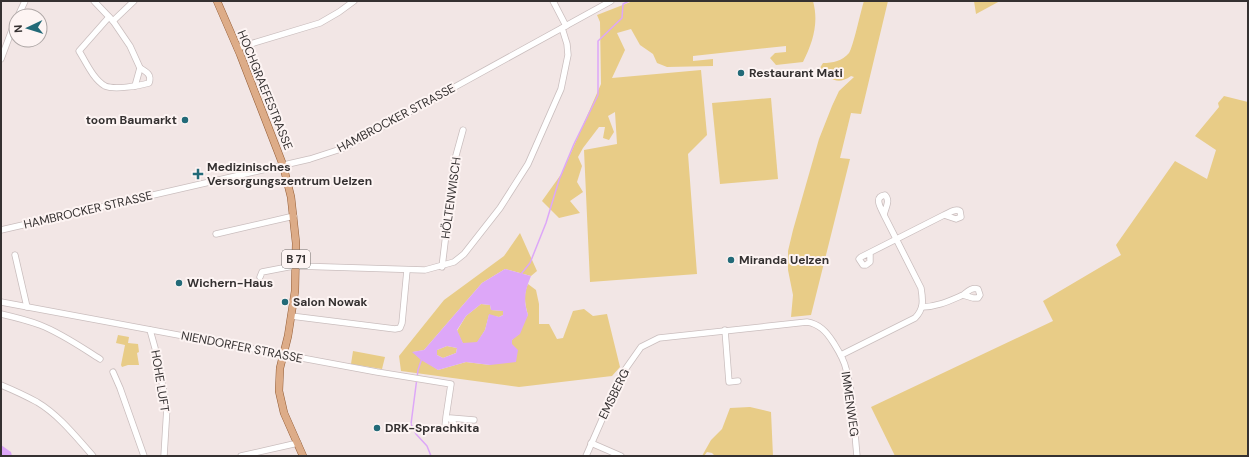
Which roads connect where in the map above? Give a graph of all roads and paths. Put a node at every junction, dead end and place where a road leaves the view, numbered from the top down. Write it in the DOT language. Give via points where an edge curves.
graph roads {
  1 [pos="94,1"];
  2 [pos="134,1"];
  3 [pos="217,1"];
  4 [pos="354,1"];
  5 [pos="553,1"];
  6 [pos="611,1"];
  7 [pos="111,19"];
  8 [pos="564,27"];
  9 [pos="8,37"];
  10 [pos="237,48"];
  11 [pos="2,51"];
  12 [pos="1,59"];
  13 [pos="140,68"];
  14 [pos="135,86"];
  15 [pos="463,130"];
  16 [pos="283,165"];
  17 [pos="884,215"];
  18 [pos="944,215"];
  19 [pos="294,216"];
  20 [pos="1,230"];
  21 [pos="216,234"];
  22 [pos="897,238"];
  23 [pos="870,253"];
  24 [pos="15,255"];
  25 [pos="296,266"];
  26 [pos="442,267"];
  27 [pos="408,270"];
  28 [pos="260,277"];
  29 [pos="963,295"];
  30 [pos="1,302"];
  31 [pos="27,307"];
  32 [pos="922,307"];
  33 [pos="1,314"];
  34 [pos="291,316"];
  35 [pos="806,322"];
  36 [pos="150,330"];
  37 [pos="725,330"];
  38 [pos="284,354"];
  39 [pos="841,355"];
  40 [pos="100,359"];
  41 [pos="113,372"];
  42 [pos="738,381"];
  43 [pos="1,384"];
  44 [pos="474,420"];
  45 [pos="298,443"];
  46 [pos="592,443"];
  47 [pos="93,456"];
  48 [pos="144,456"];
  49 [pos="164,456"];
  50 [pos="241,456"];
  51 [pos="304,456"];
  52 [pos="586,456"];
  53 [pos="621,456"];
  54 [pos="857,456"];
  1 -- 7 [label="street"];
  2 -- 7 [label="street"];
  3 -- 10 [label="main road, HOCHGRAEFESTRASSE / B 71"];
  4 -- 10 [label="street" via="320,22"];
  5 -- 8 [label="street"];
  6 -- 8 [label="street, HAMBROCKER STRASSE"];
  7 -- 13 [label="street" via="130,46"];
  7 -- 14 [label="street" via="79,51 96,78 106,86"];
  8 -- 16 [label="street, HAMBROCKER STRASSE" via="344,148"];
  8 -- 26 [label="street" via="568,55 561,89 528,164 500,208 464,254"];
  9 -- 11 [label="street"];
  10 -- 16 [label="main road, HOCHGRAEFESTRASSE / B 71"];
  11 -- 12 [label="street"];
  13 -- 14 [label="street"];
  13 -- 14 [label="street" via="149,75 149,83"];
  15 -- 26 [label="street, HÖLTENWISCH" via="455,159"];
  16 -- 19 [label="main road, HOCHGRAEFESTRASSE / B 71"];
  16 -- 20 [label="street, HAMBROCKER STRASSE"];
  17 -- 22 [label="street"];
  18 -- 22 [label="street"];
  19 -- 21 [label="street"];
  19 -- 25 [label="main road, HOCHGRAEFESTRASSE / B 71"];
  22 -- 23 [label="street"];
  22 -- 32 [label="street" via="921,288"];
  24 -- 31 [label="street"];
  25 -- 27 [label="street"];
  25 -- 28 [label="street" via="262,272"];
  25 -- 34 [label="main road, HOCHGRAEFESTRASSE / B 71"];
  26 -- 27 [label="street"];
  27 -- 34 [label="street" via="402,323 396,330"];
  29 -- 32 [label="street" via="939,305"];
  30 -- 31 [label="street, NIENDORFER STRASSE"];
  31 -- 36 [label="street, NIENDORFER STRASSE"];
  32 -- 39 [label="street" via="915,318"];
  33 -- 40 [label="street" via="42,325"];
  34 -- 38 [label="main road, HOCHGRAEFESTRASSE / B 71"];
  35 -- 37 [label="street, EMSBERG"];
  35 -- 39 [label="street, IMMENWEG" via="820,326"];
  36 -- 38 [label="street, NIENDORFER STRASSE"];
  36 -- 49 [label="street, HOHE LUFT" via="167,407"];
  37 -- 42 [label="street" via="729,382"];
  37 -- 46 [label="street, EMSBERG" via="659,338 641,347 622,374"];
  38 -- 44 [label="street, NIENDORFER STRASSE" via="451,384 448,418"];
  38 -- 45 [label="main road, B 71" via="280,368 279,391 284,413"];
  39 -- 54 [label="street, IMMENWEG" via="850,387"];
  41 -- 48 [label="street"];
  43 -- 47 [label="street" via="50,412"];
  45 -- 50 [label="street"];
  45 -- 51 [label="main road, B 71"];
  46 -- 52 [label="street, EMSBERG"];
  46 -- 53 [label="street"];
}
